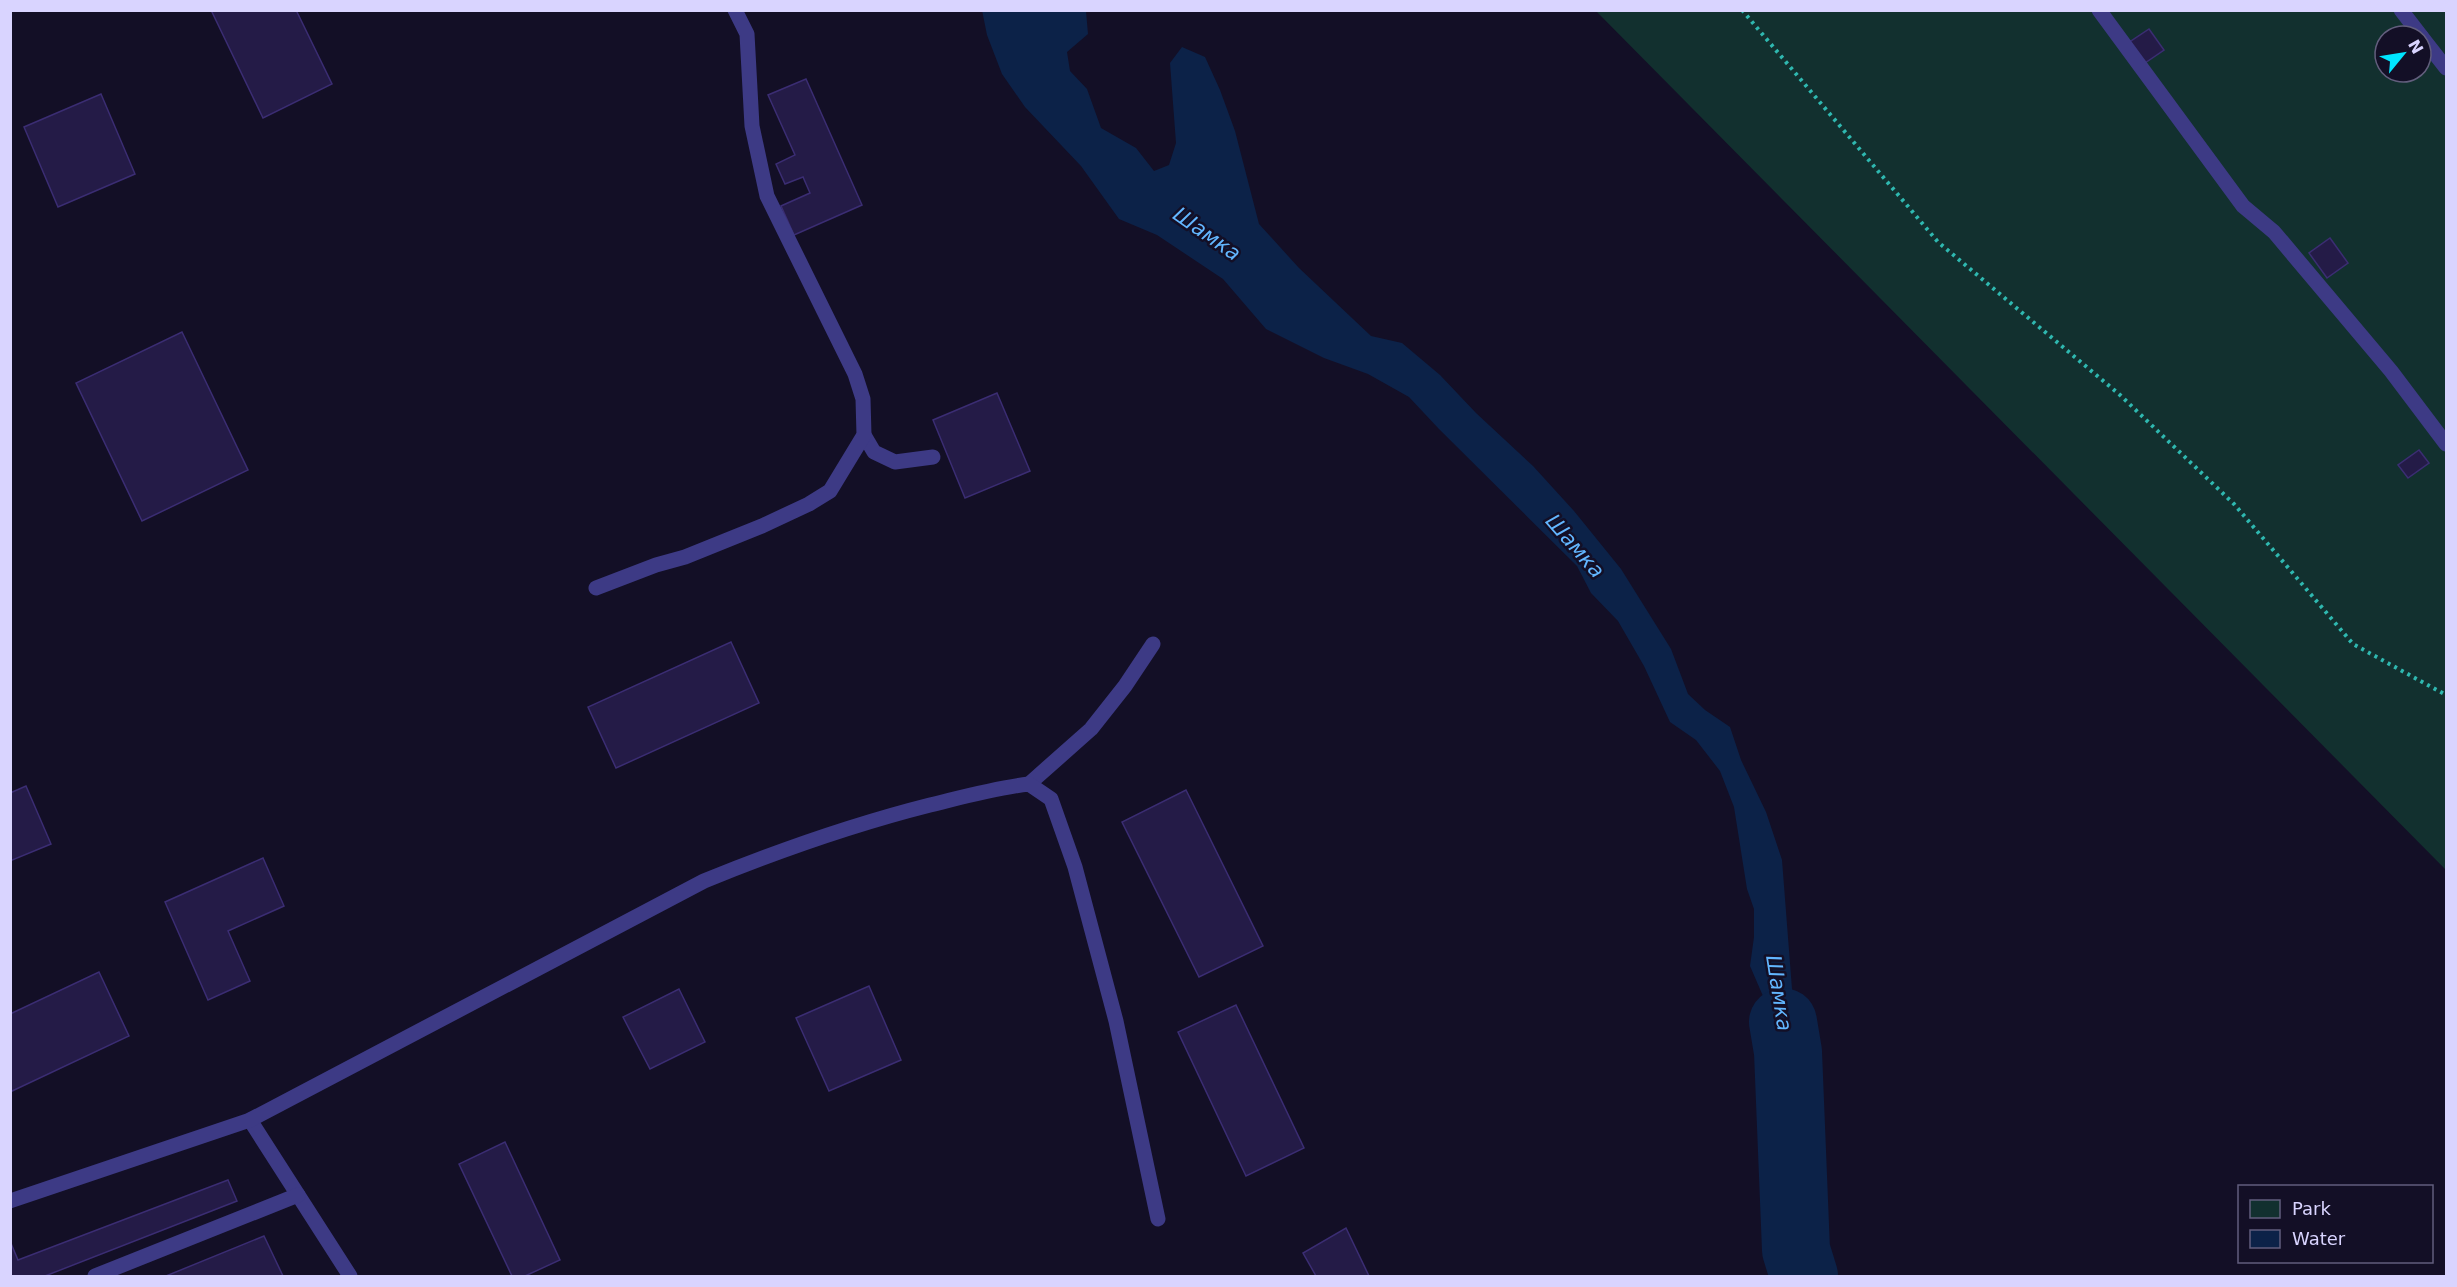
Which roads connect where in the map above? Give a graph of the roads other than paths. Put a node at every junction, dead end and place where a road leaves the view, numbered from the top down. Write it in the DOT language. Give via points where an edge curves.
graph roads {
  1 [pos="735,10"];
  2 [pos="2099,10"];
  3 [pos="2401,10"];
  4 [pos="2412,24"];
  5 [pos="2433,51"];
  6 [pos="2446,68"];
  7 [pos="864,435"];
  8 [pos="2446,444"];
  9 [pos="933,457"];
  10 [pos="596,588"];
  11 [pos="1154,644"];
  12 [pos="1029,784"];
  13 [pos="250,1120"];
  14 [pos="298,1195"];
  15 [pos="10,1201"];
  16 [pos="1158,1219"];
  17 [pos="95,1276"];
  18 [pos="350,1276"];
  1 -- 7 [label="lane" via="747,34 752,126 767,196 855,374 863,399"];
  2 -- 8 [label="lane" via="2243,206 2274,232 2391,371"];
  3 -- 4 [label="lane"];
  5 -- 6 [label="lane"];
  7 -- 9 [label="lane" via="874,452 895,462"];
  7 -- 10 [label="lane" via="830,491 809,504 685,557"];
  11 -- 12 [label="lane" via="1091,729"];
  12 -- 13 [label="lane" via="860,823 704,880"];
  12 -- 16 [label="lane" via="1051,799 1076,867 1116,1022"];
  13 -- 14 [label="lane"];
  13 -- 15 [label="lane"];
  14 -- 17 [label="lane"];
  14 -- 18 [label="lane"];
}
